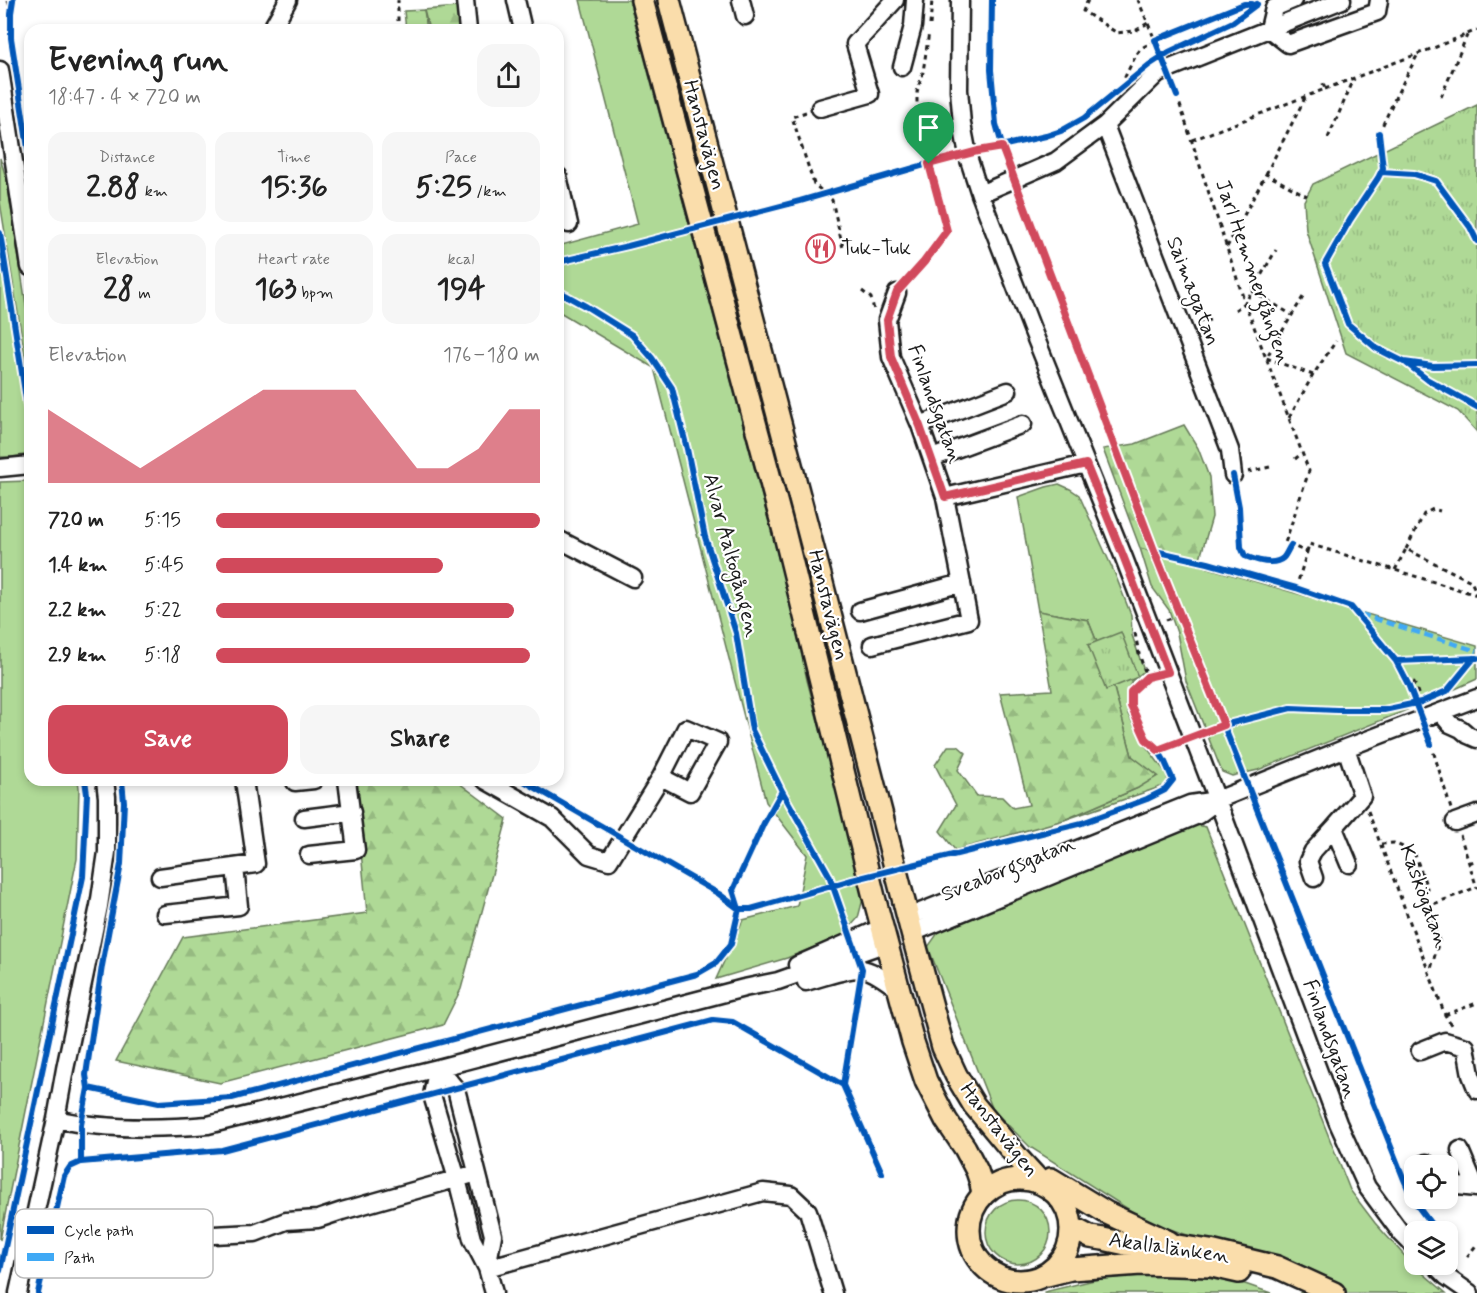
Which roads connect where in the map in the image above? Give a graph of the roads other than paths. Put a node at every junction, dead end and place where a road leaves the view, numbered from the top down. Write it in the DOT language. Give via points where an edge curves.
graph roads {
  1 [pos="288,0"];
  2 [pos="465,0"];
  3 [pos="516,0"];
  4 [pos="642,0"];
  5 [pos="669,0"];
  6 [pos="895,0"];
  7 [pos="915,0"];
  8 [pos="960,0"];
  9 [pos="1293,0"];
  10 [pos="1342,0"];
  11 [pos="1379,0"];
  12 [pos="274,24"];
  13 [pos="467,24"];
  14 [pos="522,24"];
  15 [pos="1269,29"];
  16 [pos="902,67"];
  17 [pos="0,74"];
  18 [pos="820,108"];
  19 [pos="1105,125"];
  20 [pos="980,194"];
  21 [pos="564,203"];
  22 [pos="569,224"];
  23 [pos="24,228"];
  24 [pos="897,292"];
  25 [pos="1008,391"];
  26 [pos="1023,424"];
  27 [pos="920,426"];
  28 [pos="932,458"];
  29 [pos="1086,464"];
  30 [pos="24,466"];
  31 [pos="0,468"];
  32 [pos="1233,475"];
  33 [pos="945,497"];
  34 [pos="564,542"];
  35 [pos="633,578"];
  36 [pos="962,583"];
  37 [pos="860,611"];
  38 [pos="872,645"];
  39 [pos="1477,698"];
  40 [pos="1441,712"];
  41 [pos="1477,722"];
  42 [pos="1461,729"];
  43 [pos="1477,739"];
  44 [pos="1347,748"];
  45 [pos="662,777"];
  46 [pos="106,786"];
  47 [pos="244,786"];
  48 [pos="348,786"];
  49 [pos="496,786"];
  50 [pos="1217,800"];
  51 [pos="352,812"];
  52 [pos="1477,814"];
  53 [pos="304,818"];
  54 [pos="1455,822"];
  55 [pos="1334,828"];
  56 [pos="309,855"];
  57 [pos="1349,864"];
  58 [pos="235,867"];
  59 [pos="160,877"];
  60 [pos="1314,878"];
  61 [pos="165,914"];
  62 [pos="910,925"];
  63 [pos="885,935"];
  64 [pos="778,981"];
  65 [pos="744,988"];
  66 [pos="899,990"];
  67 [pos="1420,1051"];
  68 [pos="438,1068"];
  69 [pos="1477,1090"];
  70 [pos="56,1119"];
  71 [pos="1460,1150"];
  72 [pos="1018,1158"];
  73 [pos="477,1173"];
  74 [pos="457,1179"];
  75 [pos="1041,1183"];
  76 [pos="1458,1186"];
  77 [pos="1476,1188"];
  78 [pos="983,1195"];
  79 [pos="36,1209"];
  80 [pos="1071,1227"];
  81 [pos="213,1235"];
  82 [pos="1404,1236"];
  83 [pos="1178,1246"];
  84 [pos="487,1268"];
  85 [pos="1446,1275"];
  86 [pos="1041,1277"];
  87 [pos="21,1278"];
  88 [pos="18,1293"];
  89 [pos="494,1293"];
  90 [pos="833,1293"];
  91 [pos="1305,1293"];
  92 [pos="1334,1293"];
  93 [pos="1470,1293"];
  1 -- 12 [label="street"];
  2 -- 13 [label="street"];
  3 -- 14 [label="street"];
  4 -- 63 [label="main road, Hanstavägen" via="784,531"];
  5 -- 62 [label="main road, Hanstavägen"];
  6 -- 18 [label="street" via="855,44 870,94"];
  7 -- 16 [label="street"];
  8 -- 20 [label="street, Finlandsgatan" via="962,124"];
  9 -- 15 [label="street" via="1274,8"];
  10 -- 15 [label="street"];
  11 -- 15 [label="street" via="1377,12 1288,44"];
  15 -- 19 [label="street" via="1158,73"];
  17 -- 23 [label="street"];
  19 -- 20 [label="street" via="1056,161"];
  19 -- 32 [label="street, Saimagatan" via="1230,450"];
  20 -- 29 [label="street, Finlandsgatan"];
  21 -- 22 [label="street"];
  24 -- 27 [label="street, Finlandsgatan" via="887,320 891,357"];
  25 -- 27 [label="street"];
  26 -- 28 [label="street"];
  27 -- 28 [label="street, Finlandsgatan"];
  28 -- 33 [label="street, Finlandsgatan"];
  29 -- 33 [label="street, Finlandsgatan"];
  29 -- 50 [label="street, Finlandsgatan"];
  30 -- 31 [label="street"];
  33 -- 36 [label="street, Finlandsgatan"];
  34 -- 35 [label="street"];
  36 -- 37 [label="street"];
  36 -- 38 [label="street, Finlandsgatan" via="969,620"];
  39 -- 40 [label="street, Sveaborgsgatan"];
  40 -- 42 [label="street" via="1450,724"];
  40 -- 44 [label="street, Sveaborgsgatan"];
  41 -- 42 [label="street"];
  42 -- 43 [label="street"];
  44 -- 50 [label="street, Sveaborgsgatan"];
  44 -- 55 [label="street" via="1362,796"];
  45 -- 49 [label="street" via="609,861 589,855 552,818"];
  46 -- 70 [label="street" via="107,852 99,906"];
  47 -- 58 [label="street" via="256,864"];
  48 -- 51 [label="street"];
  50 -- 62 [label="street, Sveaborgsgatan" via="1198,815"];
  50 -- 82 [label="street, Finlandsgatan" via="1338,1123 1367,1187"];
  51 -- 53 [label="street"];
  51 -- 56 [label="street" via="356,850"];
  52 -- 54 [label="street"];
  55 -- 57 [label="street"];
  55 -- 60 [label="street" via="1308,861"];
  58 -- 59 [label="street"];
  58 -- 61 [label="street" via="239,906"];
  62 -- 63 [label="main road"];
  62 -- 72 [label="main road, Hanstavägen" via="943,1047 974,1105"];
  63 -- 64 [label="street"];
  63 -- 65 [label="street"];
  63 -- 66 [label="main road, Hanstavägen"];
  64 -- 65 [label="street"];
  64 -- 66 [label="street" via="804,983 862,969"];
  65 -- 68 [label="street"];
  66 -- 78 [label="main road, Hanstavägen" via="926,1081 977,1171"];
  67 -- 69 [label="street" via="1445,1041 1466,1047"];
  68 -- 70 [label="street" via="208,1125 81,1125"];
  68 -- 73 [label="street" via="456,1089"];
  68 -- 74 [label="street" via="432,1095"];
  70 -- 79 [label="street"];
  71 -- 77 [label="street"];
  72 -- 75 [label="main road, Hanstavägen"];
  72 -- 83 [label="main road" via="1107,1213"];
  73 -- 74 [label="street"];
  73 -- 84 [label="street" via="493,1235"];
  74 -- 81 [label="street" via="318,1219 286,1221 255,1233"];
  74 -- 84 [label="street" via="472,1239"];
  75 -- 78 [label="main road" via="1010,1180"];
  75 -- 80 [label="main road" via="1062,1201"];
  76 -- 77 [label="street"];
  78 -- 86 [label="main road" via="974,1207 969,1236 981,1263 992,1273 1015,1281"];
  80 -- 83 [label="main road, Akallalänken" via="1090,1237 1126,1244"];
  80 -- 86 [label="main road" via="1064,1257"];
  83 -- 92 [label="main road, Akallalänken" via="1277,1267"];
  84 -- 89 [label="street"];
  84 -- 90 [label="street" via="763,1192 791,1195 808,1211"];
  85 -- 93 [label="street"];
  86 -- 91 [label="main road, Akallalänken" via="1111,1265 1212,1266 1286,1283"];
  87 -- 88 [label="street"];
}
